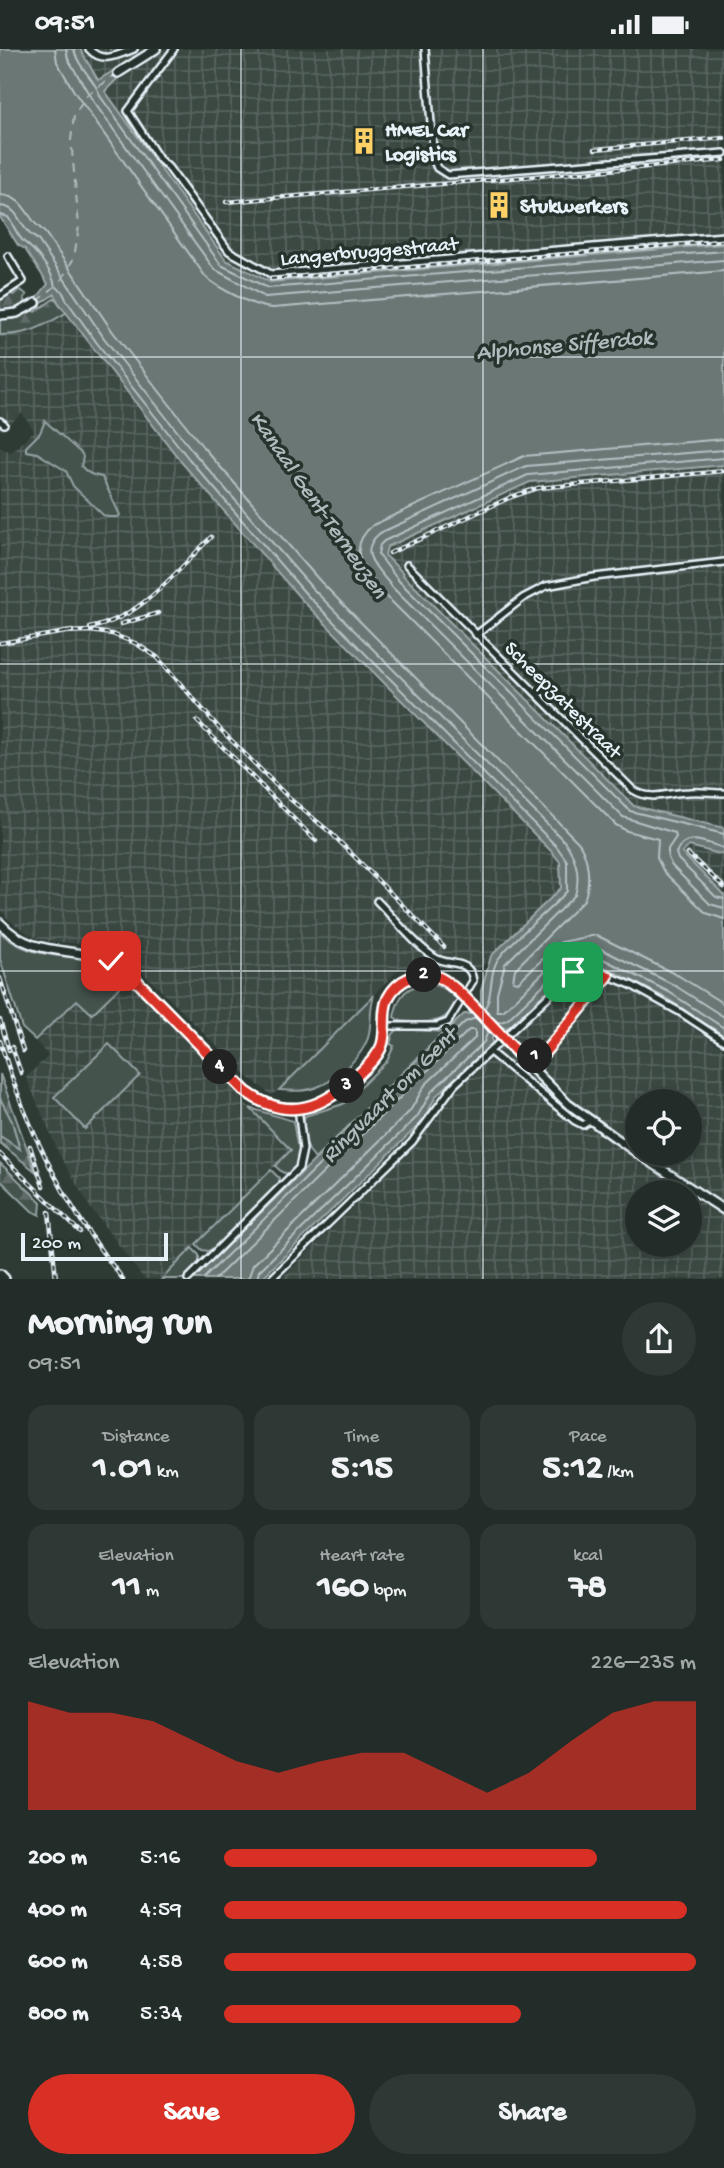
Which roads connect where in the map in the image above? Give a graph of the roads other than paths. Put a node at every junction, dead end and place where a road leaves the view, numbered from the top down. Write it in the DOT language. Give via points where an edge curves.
graph roads {
  1 [pos="89,49"];
  2 [pos="134,49"];
  3 [pos="156,49"];
  4 [pos="174,49"];
  5 [pos="425,49"];
  6 [pos="118,73"];
  7 [pos="724,153"];
  8 [pos="724,236"];
  9 [pos="8,256"];
  10 [pos="0,296"];
  11 [pos="36,303"];
  12 [pos="0,315"];
  13 [pos="724,562"];
  14 [pos="407,565"];
  15 [pos="476,635"];
  16 [pos="724,793"];
  17 [pos="377,901"];
  18 [pos="0,923"];
  19 [pos="608,976"];
  20 [pos="385,1026"];
  21 [pos="724,1041"];
  22 [pos="490,1052"];
  23 [pos="544,1053"];
  24 [pos="526,1062"];
  25 [pos="536,1073"];
  26 [pos="298,1108"];
  27 [pos="589,1121"];
  28 [pos="625,1145"];
  29 [pos="657,1166"];
  30 [pos="724,1210"];
  31 [pos="0,1275"];
  32 [pos="4,1279"];
  33 [pos="188,1279"];
  34 [pos="271,1279"];
  1 -- 2 [label="street" via="103,58"];
  3 -- 6 [label="main road"];
  4 -- 8 [label="street, Langerbruggestraat" via="128,111 229,251 271,274"];
  5 -- 7 [label="street" via="434,161 448,175"];
  9 -- 10 [label="street" via="23,281"];
  11 -- 12 [label="main road" via="18,313"];
  13 -- 15 [label="street" via="546,586"];
  14 -- 15 [label="street, Scheepzatestraat"];
  15 -- 16 [label="street, Scheepzatestraat" via="633,790 656,797"];
  17 -- 20 [label="street" via="434,957 462,964 473,977 448,1022"];
  18 -- 26 [label="main road" via="19,940 37,947 88,954 117,964 245,1091 270,1105"];
  19 -- 21 [label="street"];
  19 -- 22 [label="street" via="587,968 573,972"];
  19 -- 23 [label="street"];
  20 -- 24 [label="main road, bridge" via="385,1008 396,987 407,979 435,976 459,993"];
  20 -- 26 [label="main road" via="378,1053 344,1088 323,1102"];
  22 -- 27 [label="street" via="575,1121 583,1125"];
  22 -- 34 [label="street" via="445,1095 412,1142"];
  23 -- 24 [label="street"];
  23 -- 25 [label="street"];
  24 -- 25 [label="main road"];
  25 -- 27 [label="main road"];
  26 -- 33 [label="street" via="303,1149 299,1168"];
  27 -- 28 [label="main road"];
  29 -- 30 [label="main road"];
  31 -- 32 [label="highway"];
}
